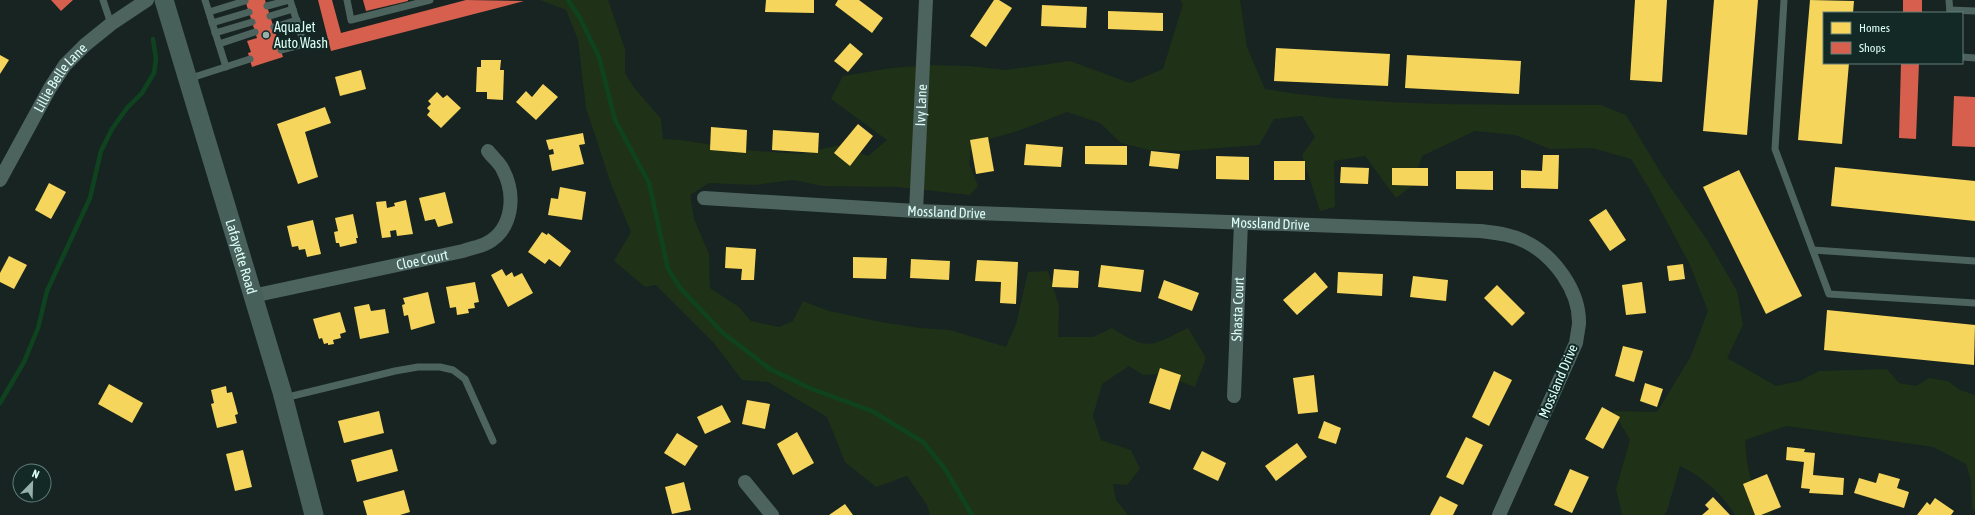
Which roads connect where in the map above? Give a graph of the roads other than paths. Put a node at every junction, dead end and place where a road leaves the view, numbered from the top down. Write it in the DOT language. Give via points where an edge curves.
graph roads {
  1 [pos="103,0"];
  2 [pos="161,0"];
  3 [pos="205,0"];
  4 [pos="290,0"];
  5 [pos="347,0"];
  6 [pos="430,0"];
  7 [pos="926,0"];
  8 [pos="1784,0"];
  9 [pos="1949,0"];
  10 [pos="245,1"];
  11 [pos="267,6"];
  12 [pos="293,10"];
  13 [pos="1975,11"];
  14 [pos="209,12"];
  15 [pos="249,12"];
  16 [pos="1950,12"];
  17 [pos="270,16"];
  18 [pos="297,20"];
  19 [pos="252,22"];
  20 [pos="212,23"];
  21 [pos="111,24"];
  22 [pos="274,27"];
  23 [pos="255,32"];
  24 [pos="215,33"];
  25 [pos="219,44"];
  26 [pos="281,50"];
  27 [pos="1963,58"];
  28 [pos="1975,58"];
  29 [pos="250,60"];
  30 [pos="226,67"];
  31 [pos="187,79"];
  32 [pos="488,151"];
  33 [pos="0,180"];
  34 [pos="704,198"];
  35 [pos="916,211"];
  36 [pos="1241,223"];
  37 [pos="1814,250"];
  38 [pos="1975,261"];
  39 [pos="252,296"];
  40 [pos="1975,303"];
  41 [pos="1234,396"];
  42 [pos="283,398"];
  43 [pos="493,441"];
  44 [pos="745,482"];
  45 [pos="314,515"];
  46 [pos="772,515"];
  47 [pos="1499,515"];
  1 -- 21 [label="lane"];
  2 -- 21 [label="street, Lillie Belle Lane"];
  2 -- 31 [label="main road, Lafayette Road"];
  3 -- 14 [label="lane"];
  4 -- 11 [label="lane"];
  4 -- 12 [label="lane"];
  5 -- 6 [label="lane" via="351,20"];
  7 -- 35 [label="street, Ivy Lane"];
  8 -- 37 [label="lane" via="1775,149"];
  9 -- 16 [label="lane"];
  10 -- 14 [label="lane"];
  12 -- 17 [label="lane"];
  12 -- 18 [label="lane"];
  13 -- 16 [label="lane"];
  14 -- 20 [label="lane"];
  15 -- 20 [label="lane"];
  18 -- 22 [label="lane"];
  18 -- 26 [label="lane" via="304,44"];
  19 -- 24 [label="lane"];
  20 -- 24 [label="lane"];
  21 -- 33 [label="street, Lillie Belle Lane" via="65,65"];
  23 -- 25 [label="lane"];
  24 -- 25 [label="lane"];
  25 -- 30 [label="lane"];
  27 -- 28 [label="lane"];
  29 -- 30 [label="lane"];
  30 -- 31 [label="lane"];
  31 -- 39 [label="main road, Lafayette Road"];
  32 -- 39 [label="street, Cloe Court" via="503,170 512,201 501,233 486,243 463,251"];
  34 -- 35 [label="street, Mossland Drive"];
  35 -- 36 [label="street, Mossland Drive"];
  36 -- 41 [label="street, Shasta Court"];
  36 -- 47 [label="street, Mossland Drive" via="1480,231 1504,234 1525,241 1548,256 1564,275 1574,297 1579,323 1576,343"];
  37 -- 38 [label="lane"];
  37 -- 40 [label="lane" via="1829,294"];
  39 -- 42 [label="main road, Lafayette Road"];
  42 -- 43 [label="lane" via="395,371 440,367 453,370 465,379"];
  42 -- 45 [label="main road, Lafayette Road"];
  44 -- 46 [label="street"];
}
